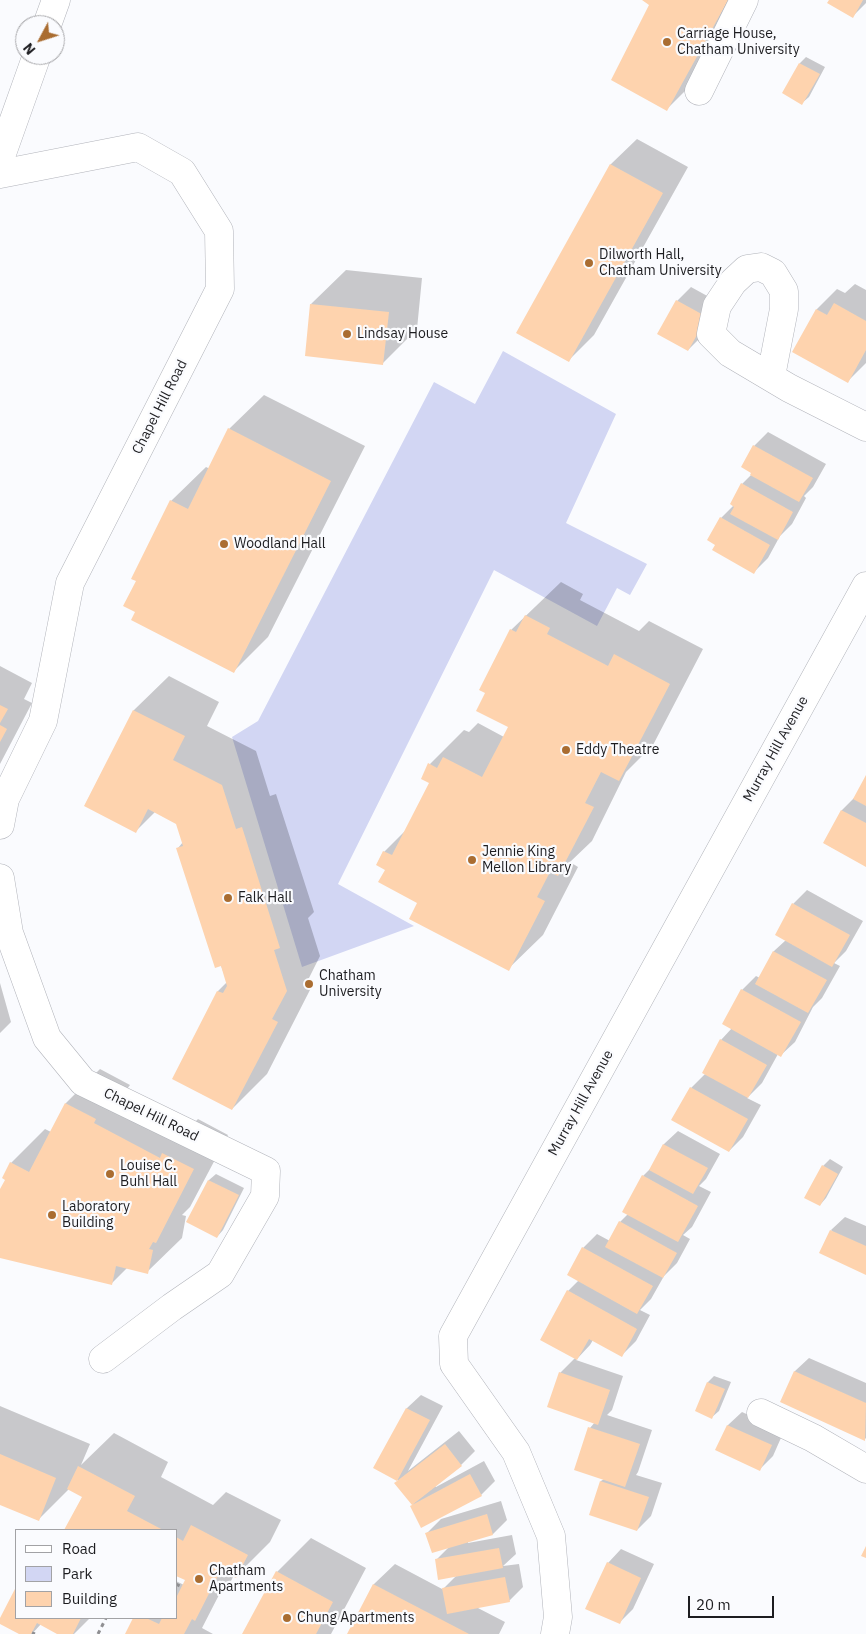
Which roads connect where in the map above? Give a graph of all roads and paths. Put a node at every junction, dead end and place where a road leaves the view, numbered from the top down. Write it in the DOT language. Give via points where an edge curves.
graph roads {
  1 [pos="56,0"];
  2 [pos="744,0"];
  3 [pos="51,15"];
  4 [pos="33,65"];
  5 [pos="699,91"];
  6 [pos="0,158"];
  7 [pos="0,174"];
  8 [pos="771,376"];
  9 [pos="866,427"];
  10 [pos="866,586"];
  11 [pos="0,825"];
  12 [pos="0,878"];
  13 [pos="103,1359"];
  14 [pos="761,1413"];
  15 [pos="866,1469"];
  16 [pos="178,1585"];
  17 [pos="182,1587"];
  18 [pos="106,1619"];
  19 [pos="98,1634"];
  20 [pos="555,1634"];
  1 -- 3 [label="street"];
  2 -- 5 [label="street"];
  4 -- 6 [label="street"];
  7 -- 11 [label="street, Chapel Hill Road" via="138,147 182,172 219,231 220,289 70,583 43,721 5,799"];
  8 -- 9 [label="street"];
  10 -- 20 [label="street, Murray Hill Avenue" via="453,1336 454,1364 516,1452 551,1536 558,1617"];
  12 -- 13 [label="street, Chapel Hill Road" via="9,933 47,1038 83,1082 266,1171 265,1196 220,1274"];
  14 -- 15 [label="street"];
  16 -- 17 [label="path"];
  18 -- 19 [label="path"];
}
